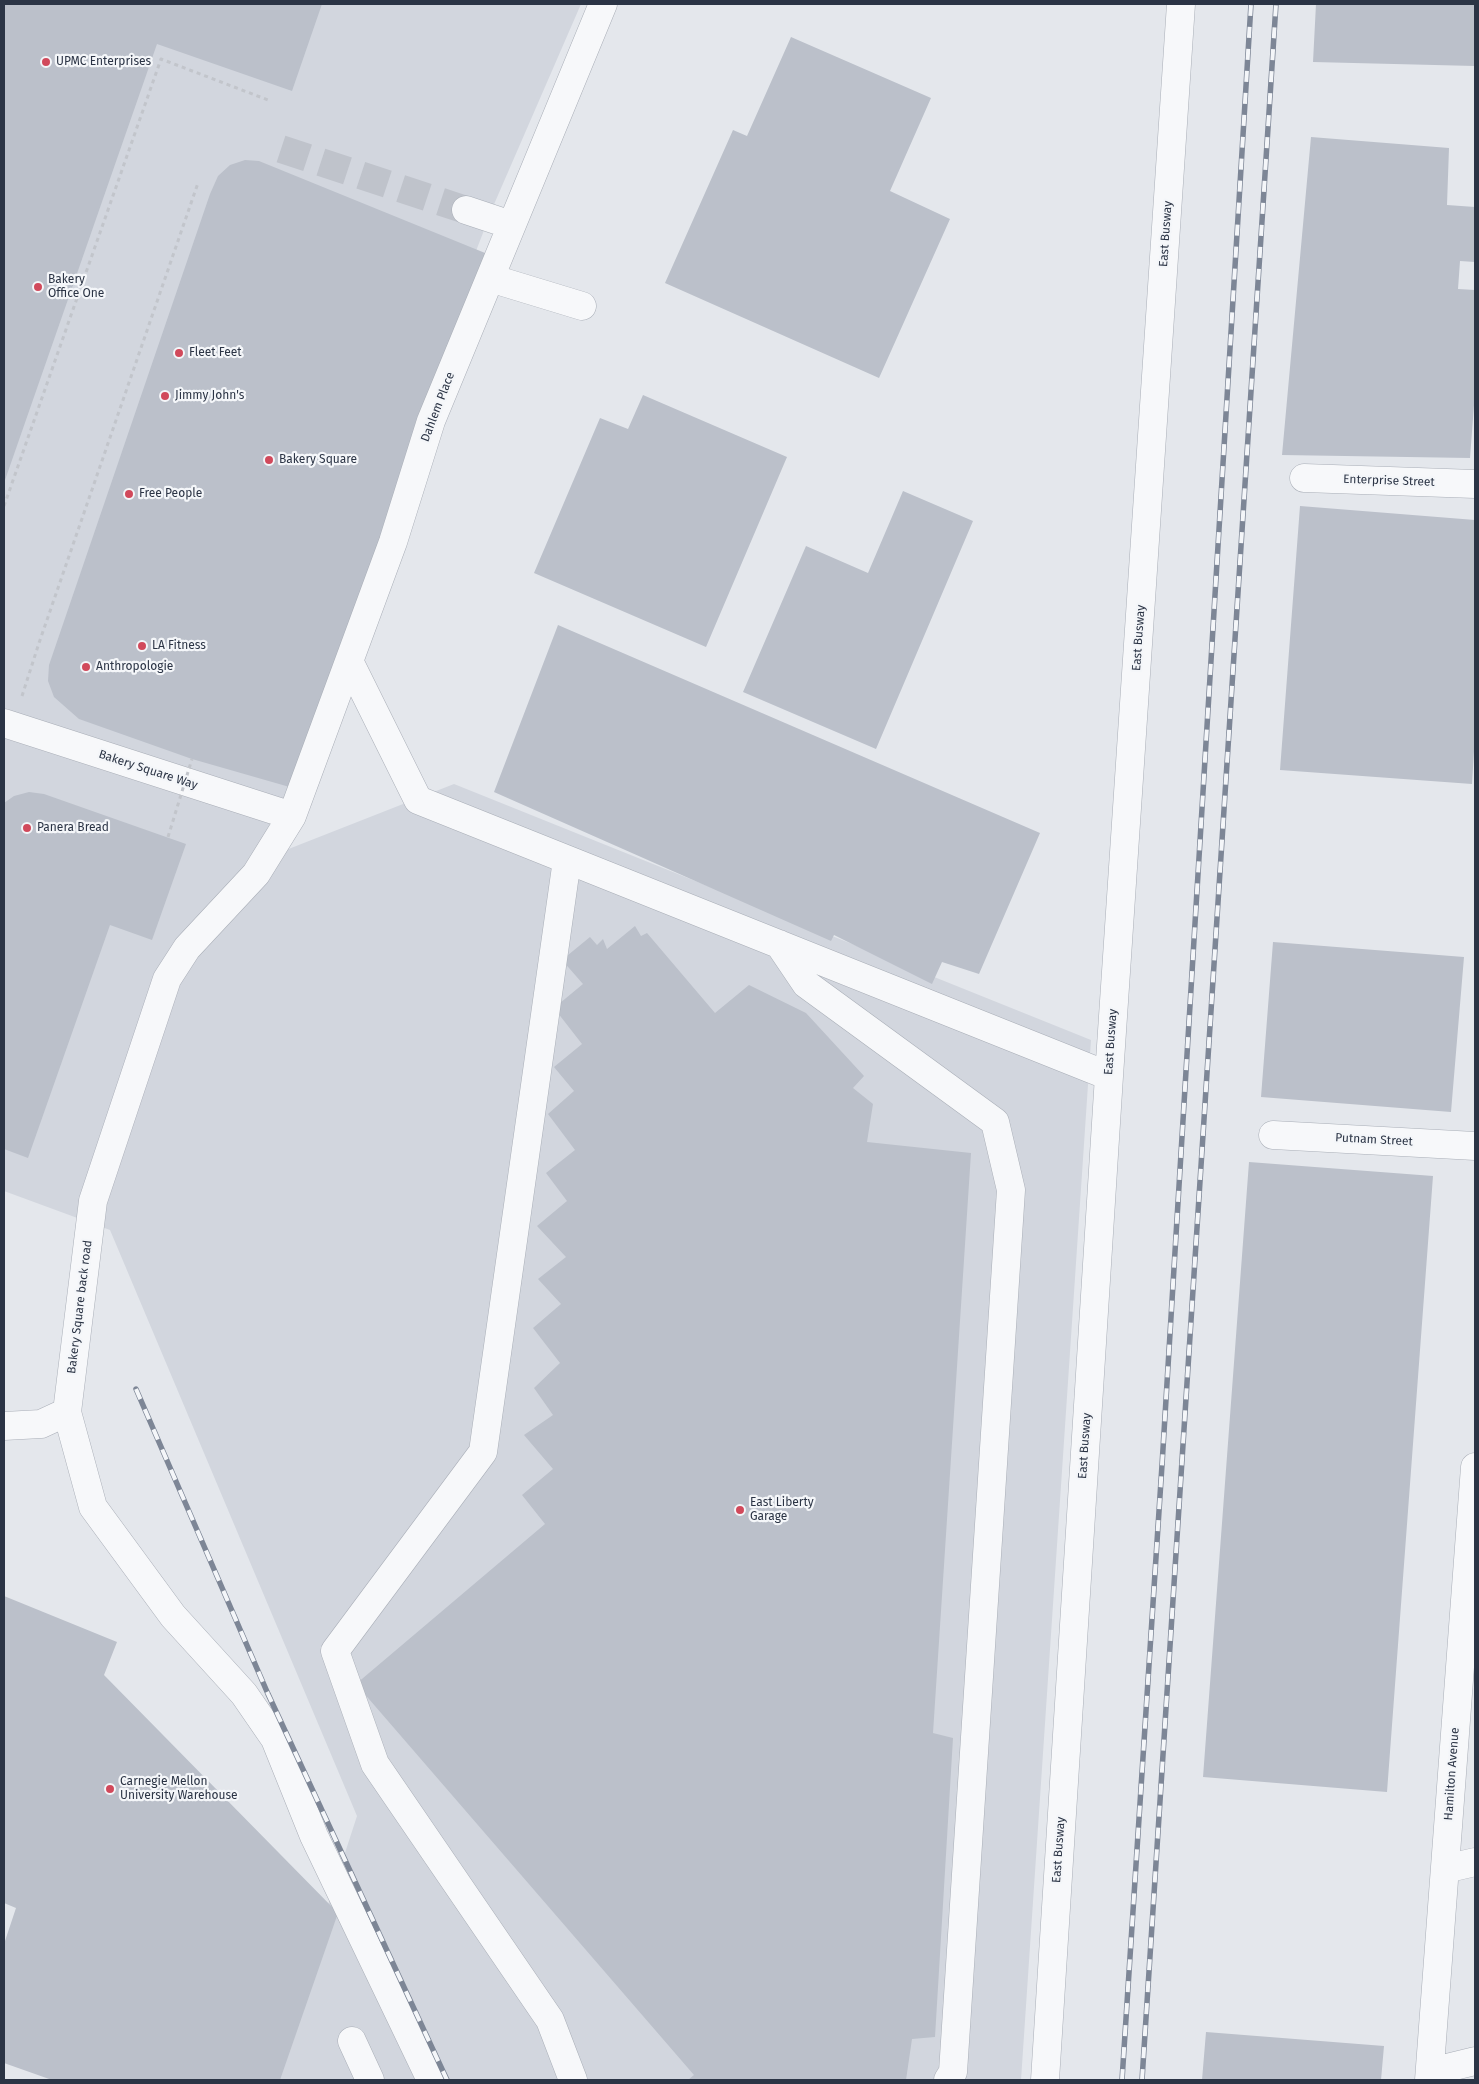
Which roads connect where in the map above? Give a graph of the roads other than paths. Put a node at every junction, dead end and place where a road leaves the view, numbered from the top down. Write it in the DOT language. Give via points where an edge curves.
graph roads {
  1 [pos="602,4"];
  2 [pos="1182,4"];
  3 [pos="466,210"];
  4 [pos="512,226"];
  5 [pos="490,278"];
  6 [pos="582,306"];
  7 [pos="1304,478"];
  8 [pos="1475,484"];
  9 [pos="350,663"];
  10 [pos="8,725"];
  11 [pos="292,816"];
  12 [pos="567,860"];
  13 [pos="779,944"];
  14 [pos="1109,1076"];
  15 [pos="1273,1135"];
  16 [pos="1475,1146"];
  17 [pos="67,1412"];
  18 [pos="4,1426"];
  19 [pos="1475,1467"];
  20 [pos="1468,1659"];
  21 [pos="1475,1862"];
  22 [pos="1445,1869"];
  23 [pos="352,2040"];
  24 [pos="1475,2061"];
  25 [pos="1430,2076"];
  26 [pos="370,2080"];
  27 [pos="431,2080"];
  28 [pos="573,2080"];
  29 [pos="948,2080"];
  30 [pos="1044,2080"];
  1 -- 4 [label="street, Dahlem Place"];
  2 -- 14 [label="street, East Busway"];
  3 -- 4 [label="street"];
  4 -- 5 [label="street, Dahlem Place"];
  5 -- 6 [label="street"];
  5 -- 9 [label="street, Dahlem Place" via="431,420 394,542"];
  7 -- 8 [label="street, Enterprise Street"];
  9 -- 11 [label="street, Dahlem Place"];
  9 -- 12 [label="street" via="418,800"];
  10 -- 11 [label="street, Bakery Square Way"];
  11 -- 17 [label="street, Bakery Square back road" via="256,874 187,948 167,979 93,1201"];
  12 -- 13 [label="street"];
  12 -- 28 [label="street" via="483,1452 335,1651 375,1764 550,2020"];
  13 -- 14 [label="street"];
  13 -- 29 [label="street" via="806,984 995,1122 1011,1190 953,2072"];
  14 -- 30 [label="street, East Busway"];
  15 -- 16 [label="street, Putnam Street"];
  17 -- 18 [label="street" via="41,1424"];
  17 -- 27 [label="street" via="93,1507 173,1616 244,1694 275,1739 314,1836"];
  19 -- 20 [label="street, Hamilton Avenue"];
  20 -- 22 [label="street, Hamilton Avenue"];
  21 -- 22 [label="street"];
  22 -- 25 [label="street, Hamilton Avenue"];
  23 -- 26 [label="street"];
  24 -- 25 [label="street"];
}
